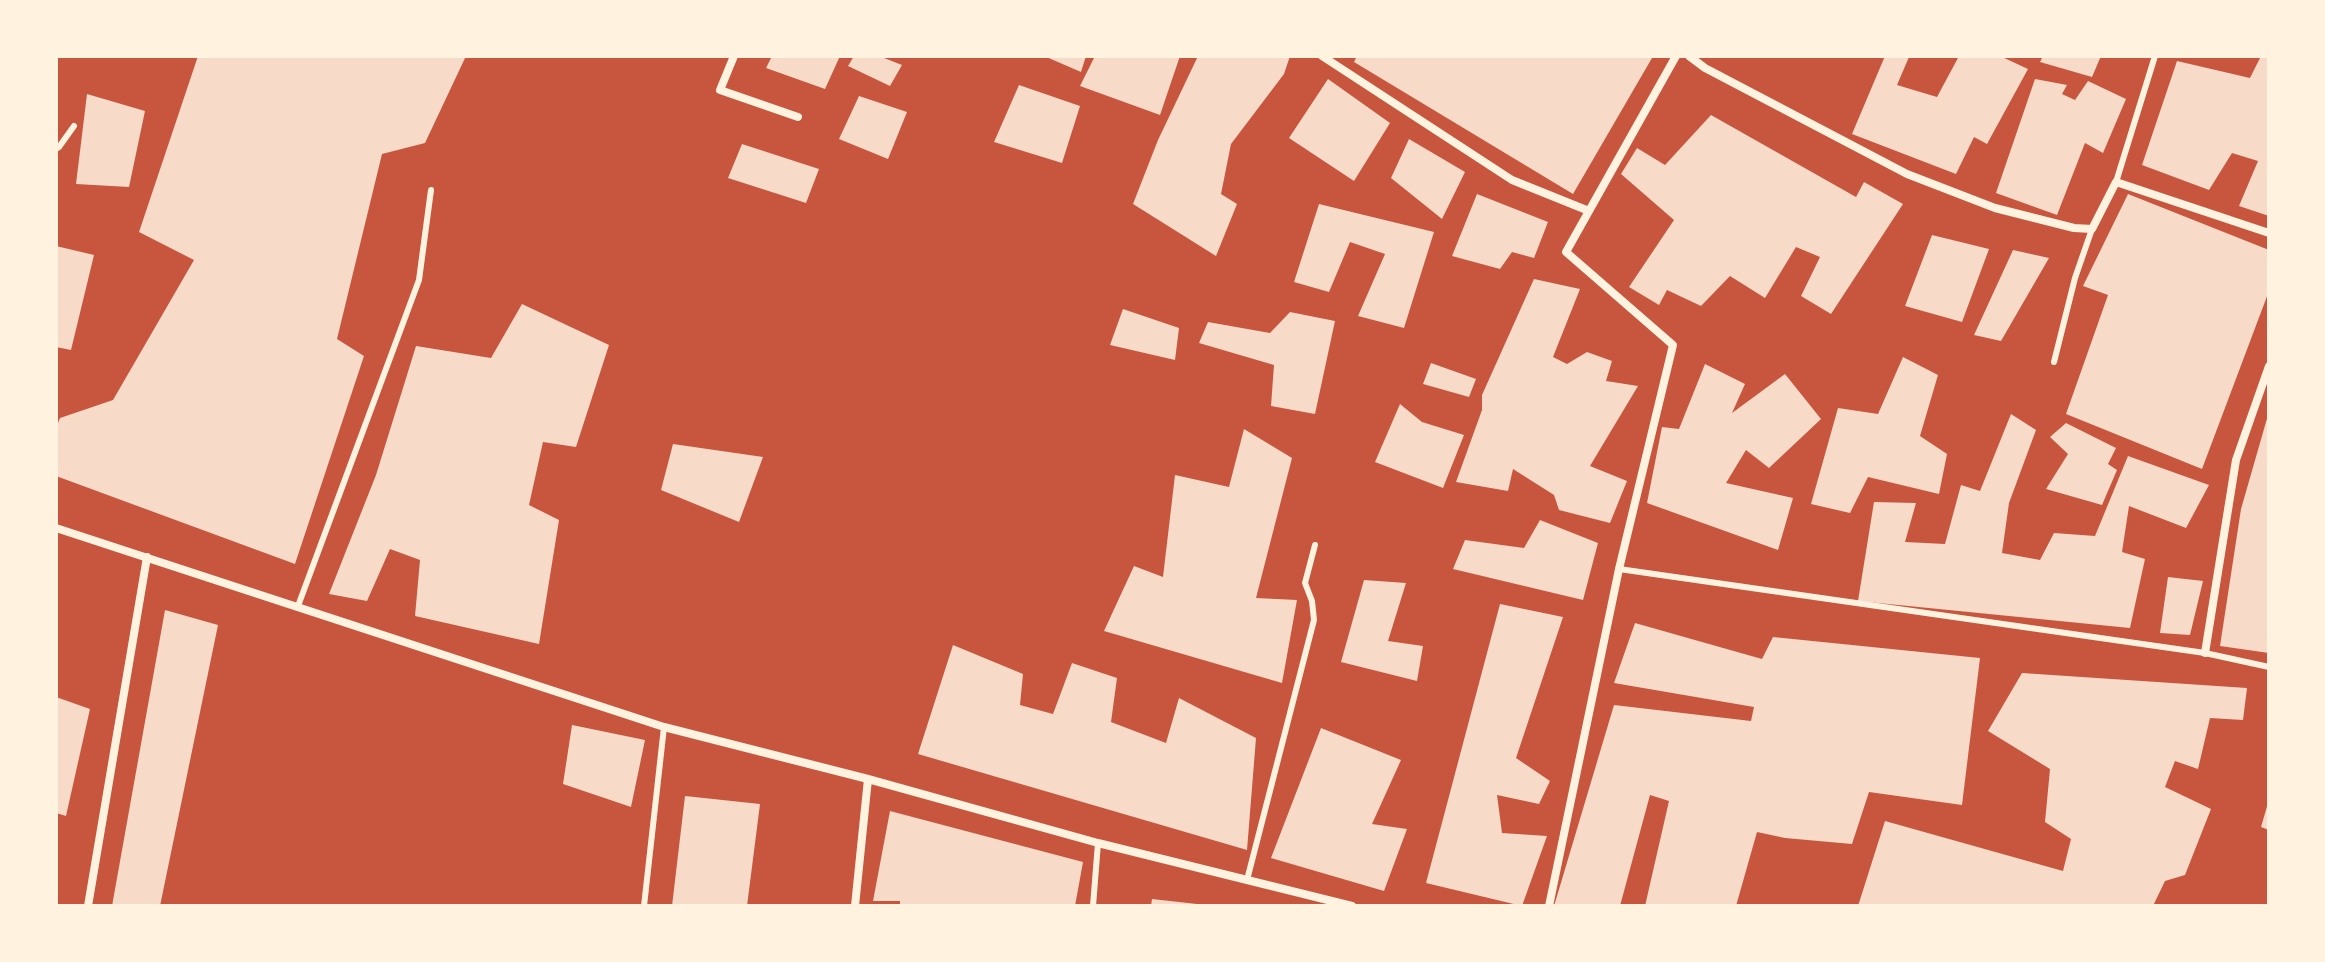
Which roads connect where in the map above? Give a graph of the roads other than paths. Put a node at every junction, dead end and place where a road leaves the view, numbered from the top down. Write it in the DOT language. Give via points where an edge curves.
graph roads {
  1 [pos="734,56"];
  2 [pos="1322,56"];
  3 [pos="1676,56"];
  4 [pos="1689,56"];
  5 [pos="2155,56"];
  6 [pos="798,117"];
  7 [pos="74,126"];
  8 [pos="56,149"];
  9 [pos="2116,182"];
  10 [pos="431,190"];
  11 [pos="1589,211"];
  12 [pos="2092,229"];
  13 [pos="2269,233"];
  14 [pos="2054,362"];
  15 [pos="2269,366"];
  16 [pos="56,528"];
  17 [pos="1315,545"];
  18 [pos="147,557"];
  19 [pos="1619,569"];
  20 [pos="298,606"];
  21 [pos="2205,653"];
  22 [pos="2269,667"];
  23 [pos="664,727"];
  24 [pos="868,779"];
  25 [pos="1098,843"];
  26 [pos="1247,880"];
  27 [pos="1334,904"];
  28 [pos="88,906"];
  29 [pos="644,906"];
  30 [pos="855,906"];
  31 [pos="1093,906"];
  32 [pos="1352,906"];
  33 [pos="1549,906"];
  1 -- 6 [label="street" via="720,90"];
  2 -- 11 [label="street" via="1512,180"];
  3 -- 11 [label="street"];
  4 -- 12 [label="street" via="1907,174 1995,208"];
  5 -- 9 [label="lane"];
  7 -- 8 [label="lane"];
  9 -- 12 [label="street"];
  9 -- 13 [label="street"];
  10 -- 20 [label="lane" via="419,280"];
  11 -- 19 [label="street" via="1566,252 1673,345"];
  12 -- 14 [label="lane"];
  15 -- 21 [label="street" via="2236,460"];
  16 -- 18 [label="street"];
  17 -- 26 [label="lane" via="1305,583 1314,620"];
  18 -- 20 [label="street"];
  18 -- 28 [label="street"];
  19 -- 21 [label="lane"];
  19 -- 33 [label="street"];
  20 -- 23 [label="street"];
  21 -- 22 [label="lane"];
  23 -- 24 [label="street"];
  23 -- 29 [label="lane"];
  24 -- 25 [label="street"];
  24 -- 30 [label="street"];
  25 -- 26 [label="street"];
  25 -- 31 [label="lane"];
  26 -- 27 [label="street"];
  27 -- 32 [label="street"];
}
